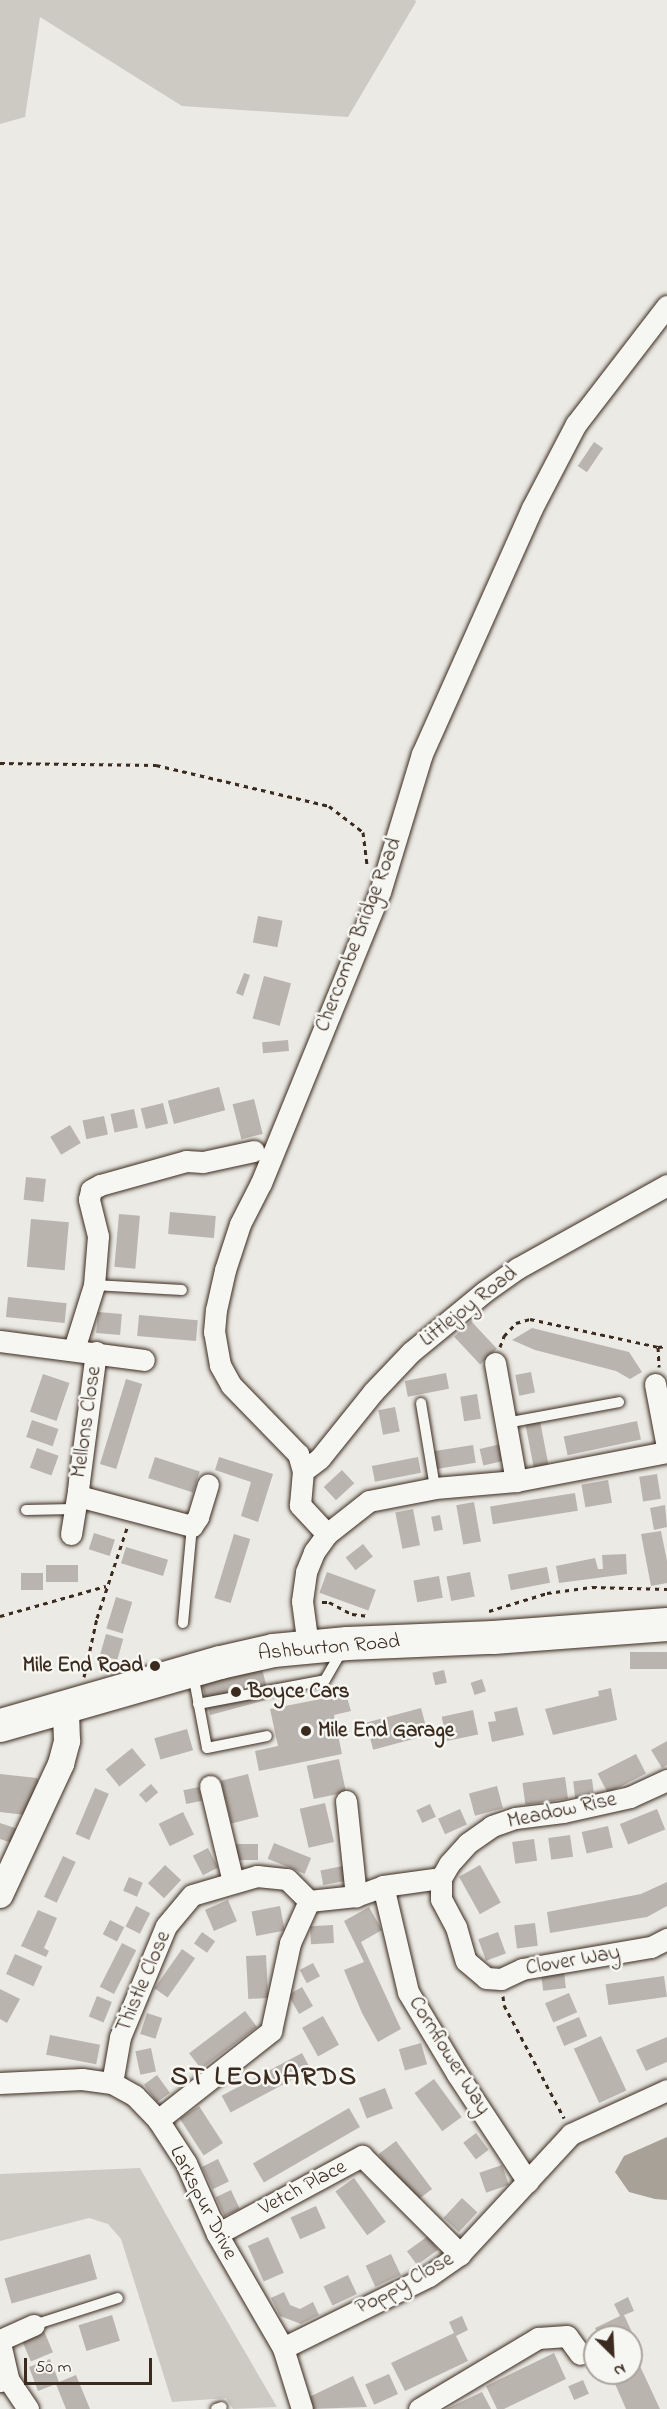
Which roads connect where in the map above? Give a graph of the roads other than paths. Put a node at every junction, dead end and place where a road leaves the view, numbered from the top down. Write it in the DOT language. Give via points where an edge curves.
graph roads {
  1 [pos="667,306"];
  2 [pos="254,1151"];
  3 [pos="667,1185"];
  4 [pos="94,1285"];
  5 [pos="182,1290"];
  6 [pos="0,1341"];
  7 [pos="74,1349"];
  8 [pos="96,1352"];
  9 [pos="144,1360"];
  10 [pos="495,1363"];
  11 [pos="655,1384"];
  12 [pos="619,1402"];
  13 [pos="421,1403"];
  14 [pos="506,1423"];
  15 [pos="667,1447"];
  16 [pos="667,1452"];
  17 [pos="303,1471"];
  18 [pos="516,1481"];
  19 [pos="208,1484"];
  20 [pos="435,1488"];
  21 [pos="76,1500"];
  22 [pos="26,1510"];
  23 [pos="192,1526"];
  24 [pos="71,1534"];
  25 [pos="327,1534"];
  26 [pos="183,1623"];
  27 [pos="667,1624"];
  28 [pos="347,1643"];
  29 [pos="308,1646"];
  30 [pos="192,1671"];
  31 [pos="75,1698"];
  32 [pos="198,1704"];
  33 [pos="0,1725"];
  34 [pos="267,1736"];
  35 [pos="667,1780"];
  36 [pos="210,1786"];
  37 [pos="346,1801"];
  38 [pos="441,1878"];
  39 [pos="233,1882"];
  40 [pos="383,1886"];
  41 [pos="0,1895"];
  42 [pos="356,1896"];
  43 [pos="309,1901"];
  44 [pos="667,1940"];
  45 [pos="0,2083"];
  46 [pos="112,2083"];
  47 [pos="667,2090"];
  48 [pos="158,2120"];
  49 [pos="528,2182"];
  50 [pos="217,2234"];
  51 [pos="460,2254"];
  52 [pos="118,2298"];
  53 [pos="34,2325"];
  54 [pos="0,2341"];
  55 [pos="283,2348"];
  56 [pos="580,2354"];
  57 [pos="4,2380"];
  58 [pos="28,2409"];
  59 [pos="302,2409"];
  60 [pos="419,2409"];
  1 -- 17 [label="street, Chercombe Bridge Road" via="576,424 532,508 422,754 380,892 261,1183 240,1224 225,1270 214,1332 220,1365 231,1385 298,1454"];
  2 -- 4 [label="street" via="203,1162 186,1161 92,1190 89,1199 98,1236"];
  3 -- 17 [label="street, Littlejoy Road" via="518,1268 484,1292 411,1352 320,1458"];
  4 -- 5 [label="lane"];
  4 -- 7 [label="street"];
  6 -- 7 [label="street"];
  7 -- 8 [label="street"];
  8 -- 9 [label="street"];
  8 -- 21 [label="street, Mellons Close"];
  10 -- 14 [label="street"];
  11 -- 15 [label="street"];
  12 -- 14 [label="lane"];
  13 -- 20 [label="lane"];
  14 -- 18 [label="street"];
  16 -- 18 [label="street"];
  17 -- 25 [label="street" via="300,1505"];
  18 -- 20 [label="street"];
  19 -- 23 [label="street"];
  20 -- 25 [label="street" via="369,1501"];
  21 -- 22 [label="lane"];
  21 -- 23 [label="street, Mellons Close" via="82,1497"];
  21 -- 24 [label="street, Mellons Close"];
  23 -- 26 [label="lane"];
  25 -- 29 [label="street" via="306,1572 302,1601"];
  27 -- 28 [label="main road, Ashburton Road"];
  28 -- 29 [label="main road, Ashburton Road"];
  28 -- 32 [label="lane" via="326,1680"];
  29 -- 30 [label="main road, Ashburton Road" via="261,1652"];
  30 -- 31 [label="main road, Ashburton Road"];
  30 -- 32 [label="lane"];
  31 -- 33 [label="main road, Ashburton Road"];
  31 -- 41 [label="street" via="61,1764"];
  32 -- 34 [label="lane" via="207,1748"];
  35 -- 38 [label="street, Meadow Rise" via="630,1797 515,1818 492,1826 468,1843 448,1864"];
  36 -- 39 [label="street"];
  37 -- 42 [label="street"];
  38 -- 40 [label="street"];
  38 -- 44 [label="street, Clover Way" via="441,1899 456,1927 466,1961 486,1978 501,1979 522,1969 651,1947"];
  39 -- 43 [label="street, Thistle Close" via="257,1876 287,1879"];
  39 -- 46 [label="street, Thistle Close" via="192,1895 166,1926 120,2037"];
  40 -- 42 [label="street"];
  40 -- 49 [label="street, Cornflower Way" via="408,1992"];
  42 -- 43 [label="street"];
  43 -- 48 [label="street" via="290,1943 271,2031"];
  45 -- 46 [label="street, Larkspur Drive" via="82,2079"];
  46 -- 48 [label="street, Larkspur Drive" via="135,2096"];
  47 -- 49 [label="street, Poppy Close" via="566,2139"];
  48 -- 50 [label="street, Larkspur Drive" via="186,2163"];
  49 -- 51 [label="street, Poppy Close"];
  50 -- 51 [label="street, Vetch Place" via="362,2156"];
  50 -- 55 [label="street, Larkspur Drive"];
  51 -- 55 [label="street, Poppy Close" via="429,2276"];
  52 -- 53 [label="lane"];
  53 -- 54 [label="street"];
  54 -- 57 [label="street"];
  55 -- 59 [label="street, Larkspur Drive"];
  56 -- 60 [label="street" via="567,2336 538,2338"];
  57 -- 58 [label="street"];
}
